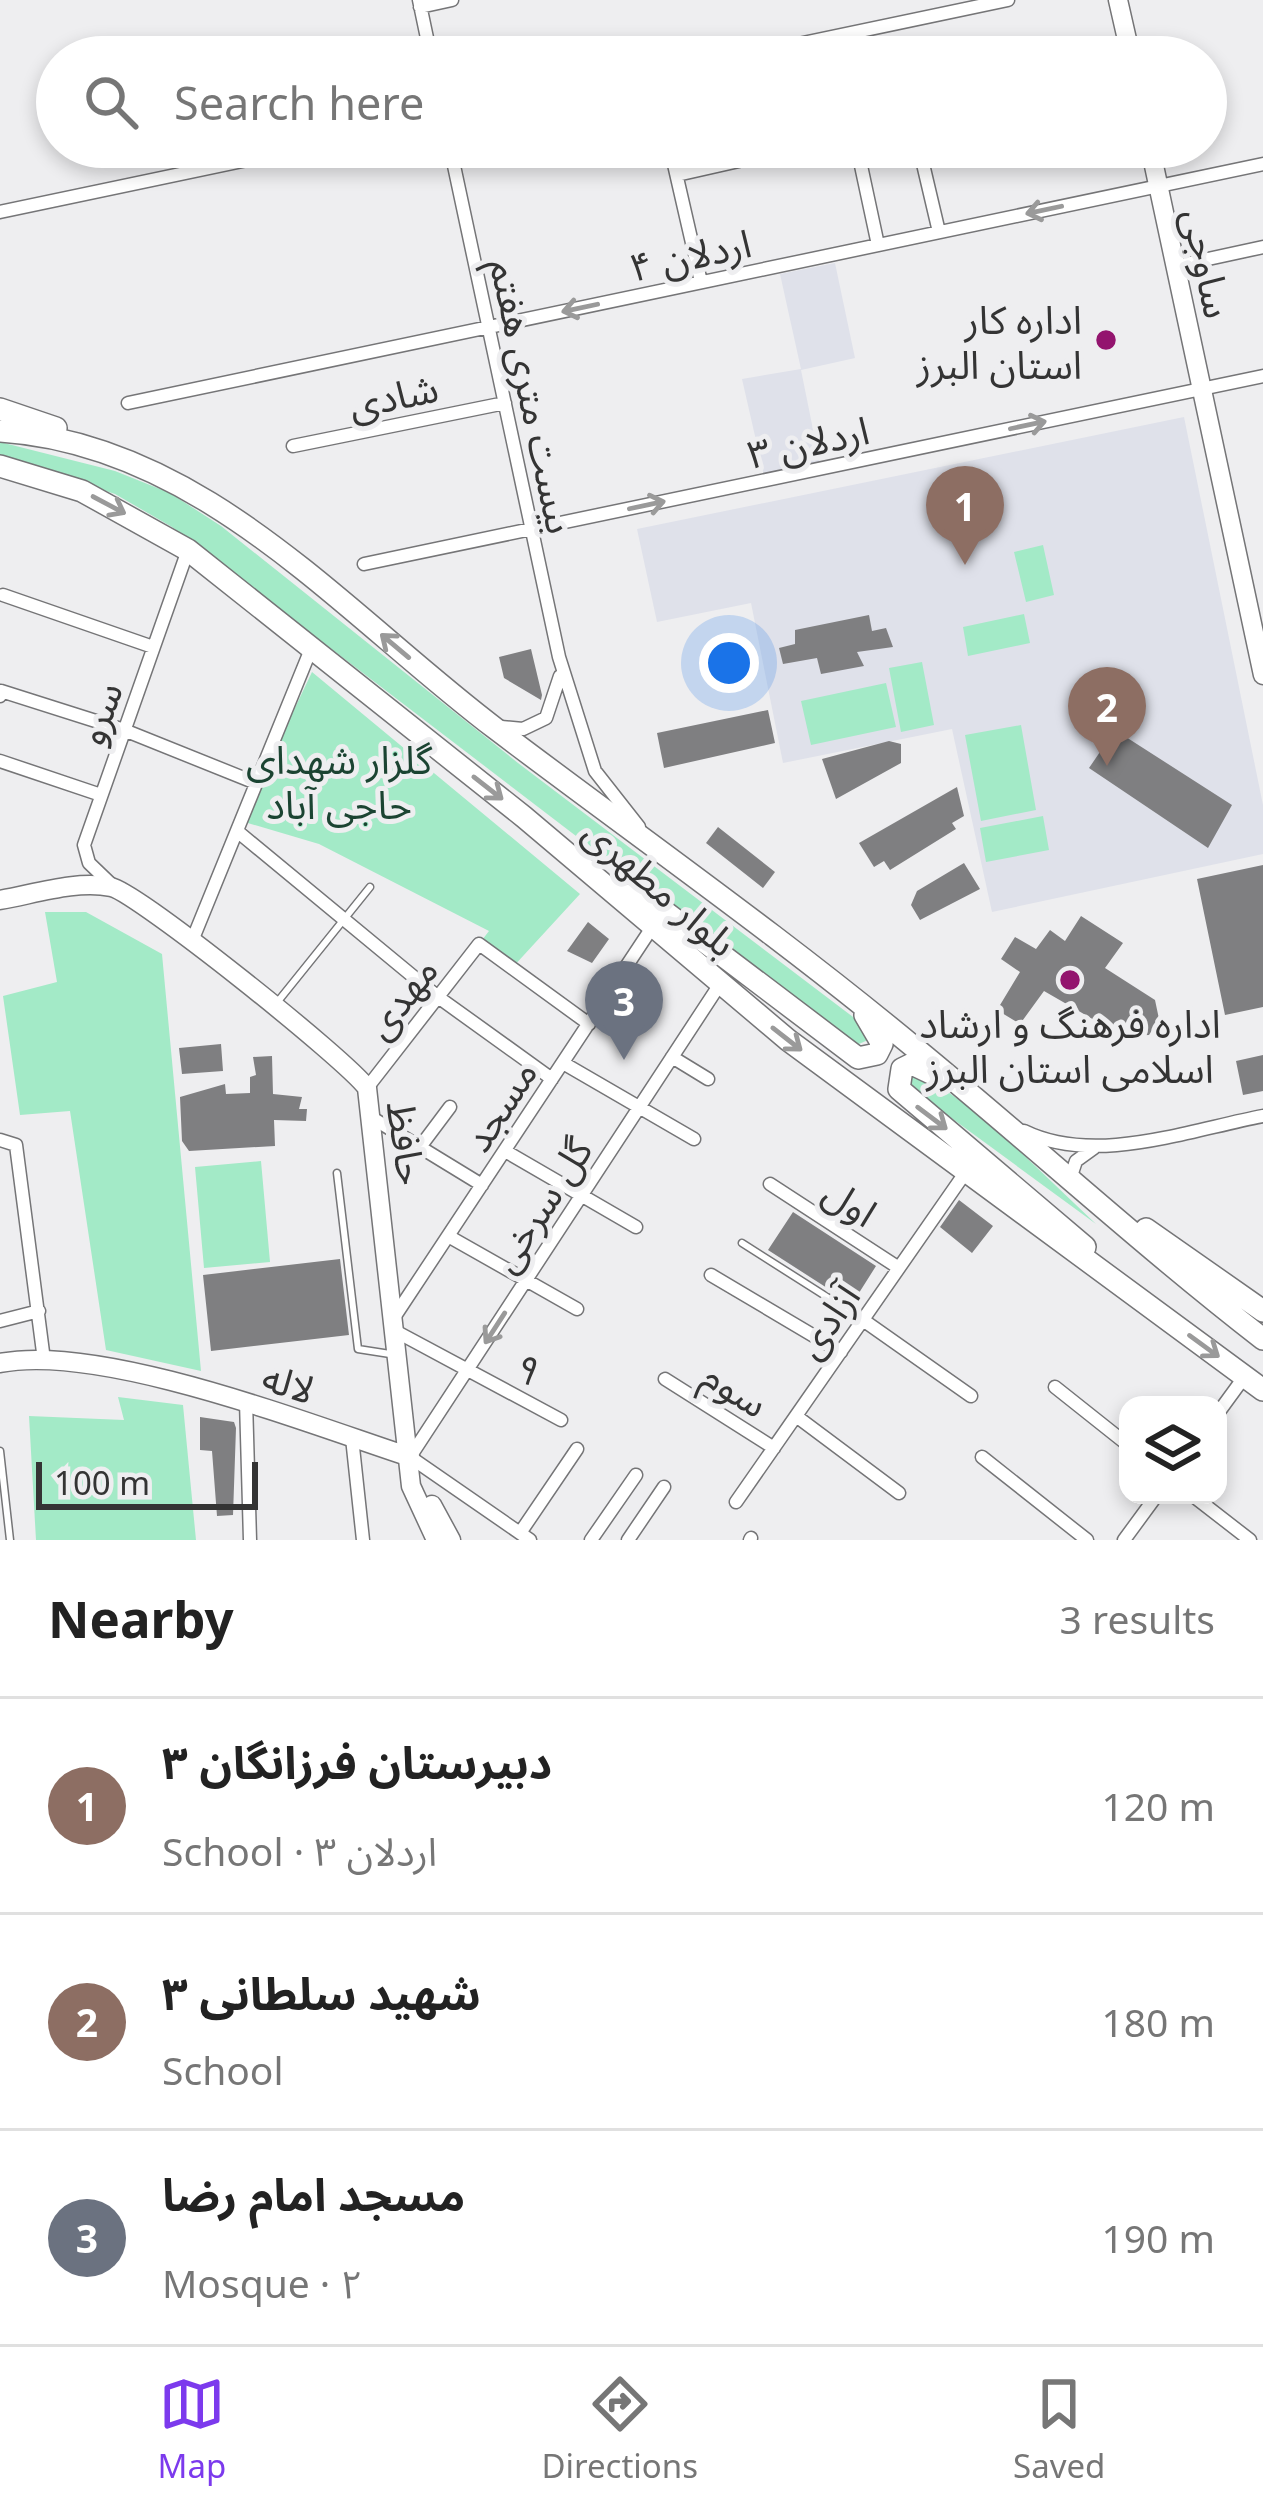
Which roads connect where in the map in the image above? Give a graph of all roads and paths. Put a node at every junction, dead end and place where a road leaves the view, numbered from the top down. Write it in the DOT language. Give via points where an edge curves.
graph roads {
  1 [pos="452,0"];
  2 [pos="1008,0"];
  3 [pos="1118,0"];
  4 [pos="420,4"];
  5 [pos="427,36"];
  6 [pos="837,36"];
  7 [pos="1126,36"];
  8 [pos="1263,164"];
  9 [pos="209,168"];
  10 [pos="455,168"];
  11 [pos="675,168"];
  12 [pos="710,168"];
  13 [pos="862,168"];
  14 [pos="924,168"];
  15 [pos="1155,168"];
  16 [pos="677,176"];
  17 [pos="1159,186"];
  18 [pos="0,212"];
  19 [pos="939,232"];
  20 [pos="878,245"];
  21 [pos="1263,248"];
  22 [pos="1175,266"];
  23 [pos="701,282"];
  24 [pos="489,327"];
  25 [pos="1263,376"];
  26 [pos="1202,389"];
  27 [pos="128,403"];
  28 [pos="505,403"];
  29 [pos="0,409"];
  30 [pos="0,431"];
  31 [pos="293,446"];
  32 [pos="124,455"];
  33 [pos="0,466"];
  34 [pos="532,529"];
  35 [pos="188,550"];
  36 [pos="364,564"];
  37 [pos="3,595"];
  38 [pos="1255,595"];
  39 [pos="153,647"];
  40 [pos="311,649"];
  41 [pos="559,657"];
  42 [pos="1263,671"];
  43 [pos="1,694"];
  44 [pos="491,726"];
  45 [pos="124,730"];
  46 [pos="0,761"];
  47 [pos="256,783"];
  48 [pos="100,795"];
  49 [pos="237,831"];
  50 [pos="659,851"];
  51 [pos="115,887"];
  52 [pos="370,887"];
  53 [pos="611,890"];
  54 [pos="0,900"];
  55 [pos="344,919"];
  56 [pos="653,926"];
  57 [pos="192,940"];
  58 [pos="720,984"];
  59 [pos="844,991"];
  60 [pos="438,997"];
  61 [pos="272,1007"];
  62 [pos="589,1024"];
  63 [pos="672,1057"];
  64 [pos="563,1063"];
  65 [pos="552,1079"];
  66 [pos="708,1079"];
  67 [pos="367,1088"];
  68 [pos="982,1105"];
  69 [pos="450,1107"];
  70 [pos="639,1108"];
  71 [pos="1263,1116"];
  72 [pos="374,1119"];
  73 [pos="1006,1123"];
  74 [pos="694,1139"];
  75 [pos="0,1140"];
  76 [pos="420,1147"];
  77 [pos="1095,1147"];
  78 [pos="505,1151"];
  79 [pos="337,1173"];
  80 [pos="965,1173"];
  81 [pos="770,1184"];
  82 [pos="482,1185"];
  83 [pos="1080,1190"];
  84 [pos="581,1196"];
  85 [pos="1111,1215"];
  86 [pos="636,1227"];
  87 [pos="448,1236"];
  88 [pos="742,1243"];
  89 [pos="899,1268"];
  90 [pos="711,1274"];
  91 [pos="525,1282"];
  92 [pos="1144,1303"];
  93 [pos="577,1309"];
  94 [pos="1263,1311"];
  95 [pos="39,1312"];
  96 [pos="863,1320"];
  97 [pos="0,1321"];
  98 [pos="396,1324"];
  99 [pos="1263,1339"];
  100 [pos="841,1352"];
  101 [pos="400,1354"];
  102 [pos="44,1360"];
  103 [pos="0,1363"];
  104 [pos="468,1370"];
  105 [pos="665,1379"];
  106 [pos="1254,1383"];
  107 [pos="1055,1387"];
  108 [pos="971,1396"];
  109 [pos="246,1401"];
  110 [pos="1227,1406"];
  111 [pos="796,1416"];
  112 [pos="561,1420"];
  113 [pos="352,1438"];
  114 [pos="1119,1438"];
  115 [pos="774,1448"];
  116 [pos="577,1449"];
  117 [pos="0,1451"];
  118 [pos="410,1457"];
  119 [pos="982,1457"];
  120 [pos="636,1475"];
  121 [pos="664,1487"];
  122 [pos="899,1492"];
  123 [pos="736,1502"];
  124 [pos="1150,1504"];
  125 [pos="1204,1504"];
  126 [pos="525,1537"];
  127 [pos="10,1540"];
  128 [pos="250,1540"];
  129 [pos="363,1540"];
  130 [pos="436,1540"];
  131 [pos="451,1540"];
  132 [pos="591,1540"];
  133 [pos="628,1540"];
  134 [pos="1087,1540"];
  135 [pos="1124,1540"];
  136 [pos="1250,1540"];
  1 -- 4 [label="street"];
  2 -- 6 [label="street"];
  3 -- 7 [label="street"];
  4 -- 5 [label="street"];
  8 -- 17 [label="street, اردلان ۴"];
  9 -- 18 [label="street"];
  10 -- 24 [label="street, بیست متری هفتم"];
  11 -- 16 [label="street"];
  12 -- 16 [label="street"];
  13 -- 20 [label="street"];
  14 -- 19 [label="street"];
  15 -- 17 [label="street, ساوجی"];
  16 -- 23 [label="street"];
  17 -- 19 [label="street, اردلان ۴, one-way"];
  17 -- 22 [label="street, ساوجی"];
  19 -- 20 [label="street, اردلان ۴"];
  20 -- 23 [label="street, اردلان ۴"];
  21 -- 22 [label="street"];
  22 -- 26 [label="street, ساوجی"];
  23 -- 24 [label="street, اردلان ۴, one-way"];
  24 -- 27 [label="street, اردلان ۴"];
  24 -- 28 [label="street, بیست متری هفتم"];
  25 -- 26 [label="street, اردلان ۳"];
  34 -- 26 [label="street, اردلان ۳, one-way"];
  26 -- 38 [label="street, ساوجی"];
  28 -- 31 [label="street, شادی"];
  28 -- 34 [label="street, بیست متری هفتم"];
  29 -- 32 [label="main road"];
  30 -- 32 [label="main road, بلوار مطهری"];
  44 -- 32 [label="main road, بلوار مطهری, one-way" via="300,568 193,492"];
  33 -- 35 [label="main road, بلوار مطهری, one-way" via="82,491"];
  34 -- 36 [label="street, اردلان ۳"];
  34 -- 41 [label="street, بیست متری هفتم"];
  35 -- 39 [label="street, سرو"];
  35 -- 40 [label="main road, بلوار مطهری"];
  37 -- 39 [label="street"];
  38 -- 42 [label="street, ساوجی"];
  39 -- 45 [label="street, سرو"];
  40 -- 47 [label="street"];
  40 -- 53 [label="main road, بلوار مطهری, one-way"];
  41 -- 44 [label="street" via="560,688 546,718 523,729"];
  41 -- 50 [label="street, بیست متری هفتم" via="595,771"];
  43 -- 45 [label="street"];
  44 -- 50 [label="main road, بلوار مطهری"];
  45 -- 47 [label="street"];
  45 -- 48 [label="street, سرو"];
  46 -- 48 [label="street"];
  47 -- 49 [label="street"];
  48 -- 51 [label="street, سرو" via="84,852"];
  49 -- 55 [label="street"];
  49 -- 57 [label="street"];
  50 -- 59 [label="main road, بلوار مطهری"];
  51 -- 54 [label="street"];
  51 -- 57 [label="street, حافظ"];
  52 -- 55 [label="lane"];
  53 -- 56 [label="main road, بلوار مطهری"];
  53 -- 59 [label="main road" via="656,905 858,1058 877,1054 880,1036"];
  55 -- 60 [label="street"];
  55 -- 61 [label="lane"];
  56 -- 58 [label="main road, بلوار مطهری"];
  56 -- 62 [label="street, مسجد"];
  57 -- 61 [label="street, حافظ"];
  58 -- 63 [label="street, گل سرخی"];
  58 -- 80 [label="main road, بلوار مطهری, one-way"];
  59 -- 68 [label="main road, بلوار مطهری"];
  60 -- 62 [label="street, مهدی" via="479,944"];
  60 -- 65 [label="street"];
  60 -- 67 [label="street, مهدی"];
  61 -- 67 [label="street, حافظ"];
  62 -- 64 [label="street, مسجد"];
  63 -- 66 [label="street"];
  63 -- 70 [label="street, گل سرخی"];
  64 -- 65 [label="street, مسجد"];
  64 -- 70 [label="street"];
  65 -- 78 [label="street, مسجد"];
  67 -- 72 [label="street, حافظ"];
  68 -- 73 [label="main road, بلوار مطهری"];
  68 -- 92 [label="main road, one-way" via="921,1065 899,1076 906,1098 1027,1194"];
  69 -- 76 [label="street"];
  70 -- 74 [label="street"];
  70 -- 84 [label="street, گل سرخی"];
  71 -- 77 [label="street"];
  72 -- 76 [label="street"];
  72 -- 98 [label="street, حافظ"];
  73 -- 77 [label="street" via="1061,1146"];
  73 -- 83 [label="main road, بلوار مطهری"];
  75 -- 95 [label="street" via="16,1144"];
  76 -- 82 [label="street"];
  77 -- 83 [label="street" via="1076,1161"];
  78 -- 82 [label="street, مسجد"];
  78 -- 84 [label="street"];
  79 -- 101 [label="lane" via="358,1348"];
  80 -- 89 [label="street, آزادی"];
  80 -- 92 [label="main road, بلوار مطهری"];
  81 -- 89 [label="street, اول"];
  82 -- 87 [label="street, مسجد"];
  83 -- 85 [label="main road, بلوار مطهری"];
  84 -- 86 [label="street"];
  84 -- 91 [label="street, گل سرخی"];
  85 -- 94 [label="main road" via="1192,1257"];
  85 -- 99 [label="main road, بلوار مطهری"];
  87 -- 91 [label="street"];
  87 -- 98 [label="street, مسجد"];
  88 -- 96 [label="lane"];
  89 -- 96 [label="street, آزادی"];
  90 -- 100 [label="street"];
  91 -- 93 [label="street"];
  91 -- 104 [label="street, گل سرخی, one-way"];
  92 -- 106 [label="main road, بلوار مطهری, one-way"];
  95 -- 97 [label="street"];
  95 -- 102 [label="street"];
  96 -- 100 [label="street, آزادی"];
  96 -- 108 [label="street"];
  98 -- 101 [label="street, حافظ"];
  98 -- 104 [label="street, ۹"];
  100 -- 111 [label="street, آزادی"];
  101 -- 118 [label="street, حافظ"];
  102 -- 103 [label="street, لاله"];
  102 -- 109 [label="street, لاله"];
  104 -- 112 [label="street, ۹"];
  104 -- 118 [label="street, گل سرخی"];
  105 -- 115 [label="street, سوم"];
  106 -- 110 [label="street"];
  107 -- 114 [label="street"];
  109 -- 113 [label="street, لاله"];
  109 -- 128 [label="street"];
  111 -- 115 [label="street, آزادی"];
  111 -- 122 [label="street"];
  113 -- 118 [label="street, لاله"];
  113 -- 129 [label="street"];
  115 -- 123 [label="street, آزادی"];
  116 -- 126 [label="street"];
  117 -- 127 [label="lane"];
  118 -- 126 [label="street, لاله"];
  118 -- 130 [label="street" via="411,1486"];
  118 -- 131 [label="street"];
  119 -- 134 [label="street"];
  120 -- 132 [label="street"];
  121 -- 133 [label="street"];
  124 -- 135 [label="street"];
  125 -- 136 [label="street"];
}
